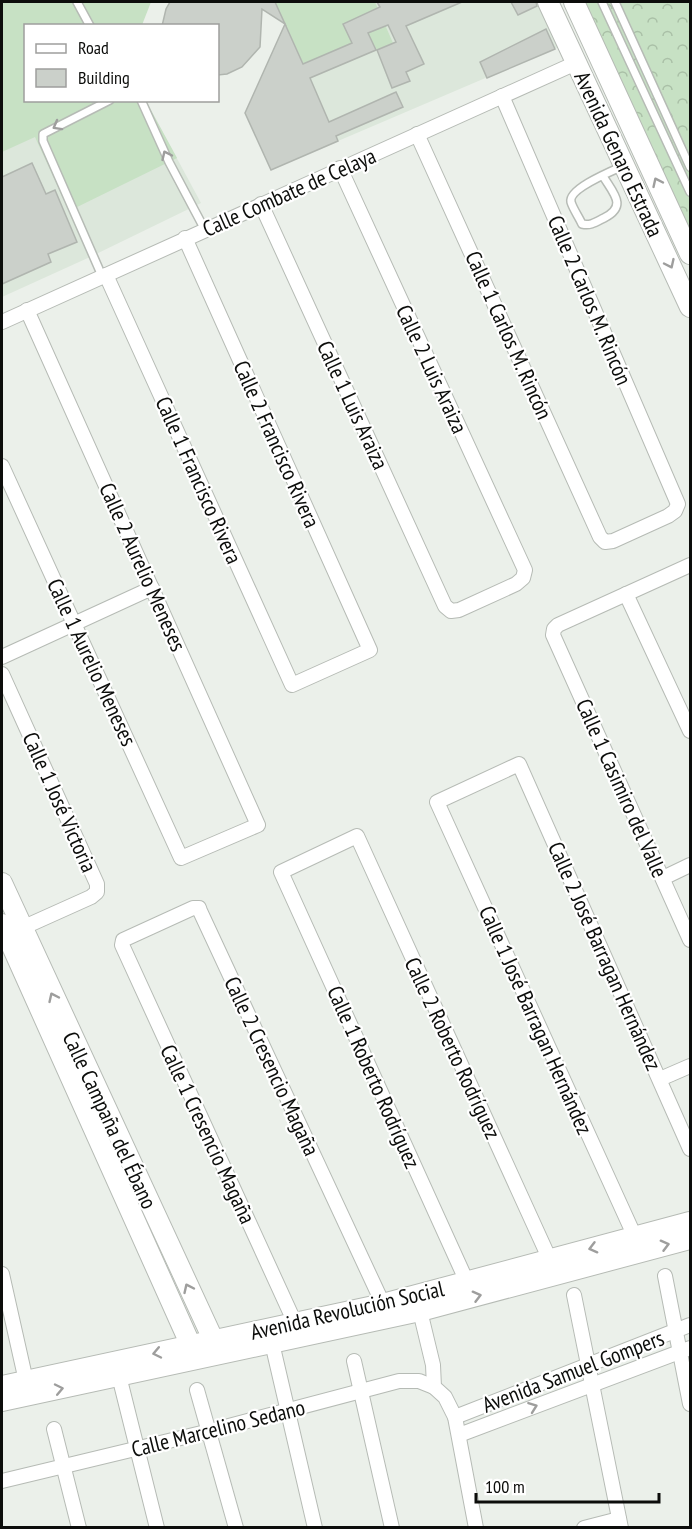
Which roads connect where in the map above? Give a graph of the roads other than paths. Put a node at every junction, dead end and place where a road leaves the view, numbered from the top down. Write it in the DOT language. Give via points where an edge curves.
graph roads {
  1 [pos="77,2"];
  2 [pos="548,2"];
  3 [pos="574,2"];
  4 [pos="602,2"];
  5 [pos="615,2"];
  6 [pos="89,24"];
  7 [pos="576,63"];
  8 [pos="502,96"];
  9 [pos="106,102"];
  10 [pos="142,102"];
  11 [pos="417,134"];
  12 [pos="624,165"];
  13 [pos="690,167"];
  14 [pos="340,168"];
  15 [pos="603,176"];
  16 [pos="690,192"];
  17 [pos="261,204"];
  18 [pos="205,230"];
  19 [pos="184,238"];
  20 [pos="690,254"];
  21 [pos="104,275"];
  22 [pos="690,307"];
  23 [pos="27,310"];
  24 [pos="2,322"];
  25 [pos="2,466"];
  26 [pos="600,537"];
  27 [pos="690,565"];
  28 [pos="152,588"];
  29 [pos="626,594"];
  30 [pos="445,606"];
  31 [pos="75,624"];
  32 [pos="2,657"];
  33 [pos="2,674"];
  34 [pos="292,685"];
  35 [pos="690,731"];
  36 [pos="437,802"];
  37 [pos="357,836"];
  38 [pos="181,858"];
  39 [pos="690,865"];
  40 [pos="663,878"];
  41 [pos="2,884"];
  42 [pos="2,924"];
  43 [pos="22,928"];
  44 [pos="690,940"];
  45 [pos="122,945"];
  46 [pos="690,1066"];
  47 [pos="660,1079"];
  48 [pos="690,1149"];
  49 [pos="690,1222"];
  50 [pos="635,1237"];
  51 [pos="690,1239"];
  52 [pos="550,1260"];
  53 [pos="2,1274"];
  54 [pos="665,1276"];
  55 [pos="467,1282"];
  56 [pos="574,1295"];
  57 [pos="383,1304"];
  58 [pos="420,1311"];
  59 [pos="202,1317"];
  60 [pos="183,1323"];
  61 [pos="295,1323"];
  62 [pos="690,1325"];
  63 [pos="675,1330"];
  64 [pos="217,1348"];
  65 [pos="274,1351"];
  66 [pos="685,1351"];
  67 [pos="195,1353"];
  68 [pos="354,1361"];
  69 [pos="587,1365"];
  70 [pos="119,1376"];
  71 [pos="26,1381"];
  72 [pos="2,1386"];
  73 [pos="591,1386"];
  74 [pos="434,1387"];
  75 [pos="197,1390"];
  76 [pos="361,1390"];
  77 [pos="2,1401"];
  78 [pos="690,1404"];
  79 [pos="287,1411"];
  80 [pos="455,1417"];
  81 [pos="54,1429"];
  82 [pos="210,1431"];
  83 [pos="459,1435"];
  84 [pos="137,1449"];
  85 [pos="63,1467"];
  86 [pos="2,1481"];
  87 [pos="620,1523"];
  88 [pos="79,1527"];
  89 [pos="157,1527"];
  90 [pos="236,1527"];
  91 [pos="315,1527"];
  92 [pos="392,1527"];
  93 [pos="476,1527"];
  94 [pos="584,1527"];
  1 -- 6 [label="lane"];
  2 -- 7 [label="street, Avenida Genaro Estrada"];
  20 -- 3 [label="street, Avenida Genaro Estrada, one-way"];
  4 -- 16 [label="lane"];
  5 -- 13 [label="lane"];
  7 -- 8 [label="street, Calle Combate de Celaya"];
  7 -- 12 [label="street, Avenida Genaro Estrada"];
  8 -- 11 [label="street, Calle Combate de Celaya"];
  8 -- 26 [label="street, Calle 2 Carlos M. Rincón" via="678,504 669,516 613,541 605,542"];
  9 -- 21 [label="lane, one-way" via="43,134"];
  18 -- 10 [label="lane, one-way"];
  11 -- 14 [label="street, Calle Combate de Celaya"];
  11 -- 26 [label="street, Calle 1 Carlos M. Rincón"];
  12 -- 15 [label="lane"];
  12 -- 22 [label="street, Avenida Genaro Estrada, one-way"];
  14 -- 17 [label="street, Calle Combate de Celaya"];
  14 -- 30 [label="street, Calle 2 Luis Araiza" via="525,570 516,584 459,610 451,611"];
  15 -- 15 [label="lane" via="617,199 615,213 590,225 582,224 572,195"];
  17 -- 18 [label="street, Calle Combate de Celaya"];
  17 -- 30 [label="street, Calle 1 Luis Araiza"];
  18 -- 19 [label="street, Calle Combate de Celaya"];
  19 -- 21 [label="street, Calle Combate de Celaya"];
  19 -- 34 [label="street, Calle 2 Francisco Rivera" via="370,650"];
  21 -- 23 [label="street, Calle Combate de Celaya"];
  21 -- 34 [label="street, Calle 1 Francisco Rivera"];
  23 -- 24 [label="street, Calle Combate de Celaya"];
  23 -- 28 [label="street, Calle 2 Aurelio Meneses"];
  25 -- 31 [label="street, Calle 1 Aurelio Meneses"];
  27 -- 29 [label="street"];
  28 -- 31 [label="street"];
  28 -- 38 [label="street, Calle 2 Aurelio Meneses" via="258,825"];
  29 -- 35 [label="street"];
  29 -- 40 [label="street, Calle 1 Casimiro del Valle" via="558,625 553,635"];
  31 -- 32 [label="street"];
  31 -- 38 [label="street, Calle 1 Aurelio Meneses"];
  33 -- 43 [label="street, Calle 1 José Victoria" via="97,884 92,897"];
  36 -- 47 [label="street, Calle 2 José Barragan Hernández" via="519,764"];
  36 -- 50 [label="street, Calle 1 José Barragan Hernández"];
  37 -- 52 [label="street, Calle 2 Roberto Rodríguez"];
  37 -- 55 [label="street, Calle 1 Roberto Rodríguez" via="281,872"];
  39 -- 40 [label="street"];
  40 -- 44 [label="street, Calle 1 Casimiro del Valle"];
  41 -- 43 [label="street, Calle Campaña del Ébano"];
  42 -- 60 [label="street, Calle Campaña del Ébano"];
  59 -- 43 [label="street, Calle Campaña del Ébano, one-way"];
  45 -- 57 [label="street, Calle 2 Cresencio Magaña" via="123,940 199,908"];
  45 -- 61 [label="street, Calle 1 Cresencio Magaña"];
  46 -- 47 [label="street"];
  47 -- 48 [label="street, Calle 2 José Barragan Hernández"];
  49 -- 50 [label="street, Avenida Revolución Social"];
  50 -- 52 [label="street, Avenida Revolución Social, one-way"];
  58 -- 51 [label="street, Avenida Revolución Social, one-way"];
  52 -- 55 [label="street, Avenida Revolución Social"];
  53 -- 71 [label="street"];
  54 -- 63 [label="street"];
  55 -- 57 [label="street, Avenida Revolución Social"];
  56 -- 69 [label="street"];
  57 -- 61 [label="street, Avenida Revolución Social"];
  58 -- 65 [label="street, Avenida Revolución Social"];
  58 -- 74 [label="street" via="433,1365"];
  59 -- 60 [label="street" via="194,1324"];
  59 -- 64 [label="street, Calle Campaña del Ébano"];
  60 -- 67 [label="street, Calle Campaña del Ébano"];
  61 -- 64 [label="street, Avenida Revolución Social"];
  62 -- 63 [label="street, Avenida Samuel Gompers"];
  63 -- 66 [label="street"];
  63 -- 69 [label="street, Avenida Samuel Gompers"];
  64 -- 65 [label="street, Avenida Revolución Social"];
  64 -- 67 [label="street, Avenida Revolución Social"];
  65 -- 79 [label="street"];
  66 -- 73 [label="street, Avenida Samuel Gompers"];
  66 -- 78 [label="street"];
  67 -- 70 [label="street, Avenida Revolución Social"];
  67 -- 71 [label="street, Avenida Revolución Social, one-way"];
  68 -- 76 [label="street"];
  69 -- 73 [label="street"];
  69 -- 80 [label="street, Avenida Samuel Gompers"];
  77 -- 70 [label="street, Avenida Revolución Social, one-way"];
  70 -- 84 [label="street"];
  71 -- 72 [label="street, Avenida Revolución Social"];
  83 -- 73 [label="street, Avenida Samuel Gompers, one-way"];
  73 -- 87 [label="street"];
  74 -- 76 [label="street, Calle Marcelino Sedano" via="419,1381 399,1381"];
  74 -- 80 [label="street" via="445,1397"];
  75 -- 82 [label="street"];
  76 -- 79 [label="street, Calle Marcelino Sedano"];
  76 -- 92 [label="street"];
  79 -- 82 [label="street, Calle Marcelino Sedano"];
  79 -- 91 [label="street"];
  80 -- 83 [label="street"];
  81 -- 85 [label="street"];
  82 -- 84 [label="street, Calle Marcelino Sedano"];
  82 -- 90 [label="street"];
  83 -- 93 [label="street"];
  84 -- 85 [label="street, Calle Marcelino Sedano"];
  84 -- 89 [label="street"];
  85 -- 86 [label="street, Calle Marcelino Sedano"];
  85 -- 88 [label="street"];
  87 -- 94 [label="street"];
}
